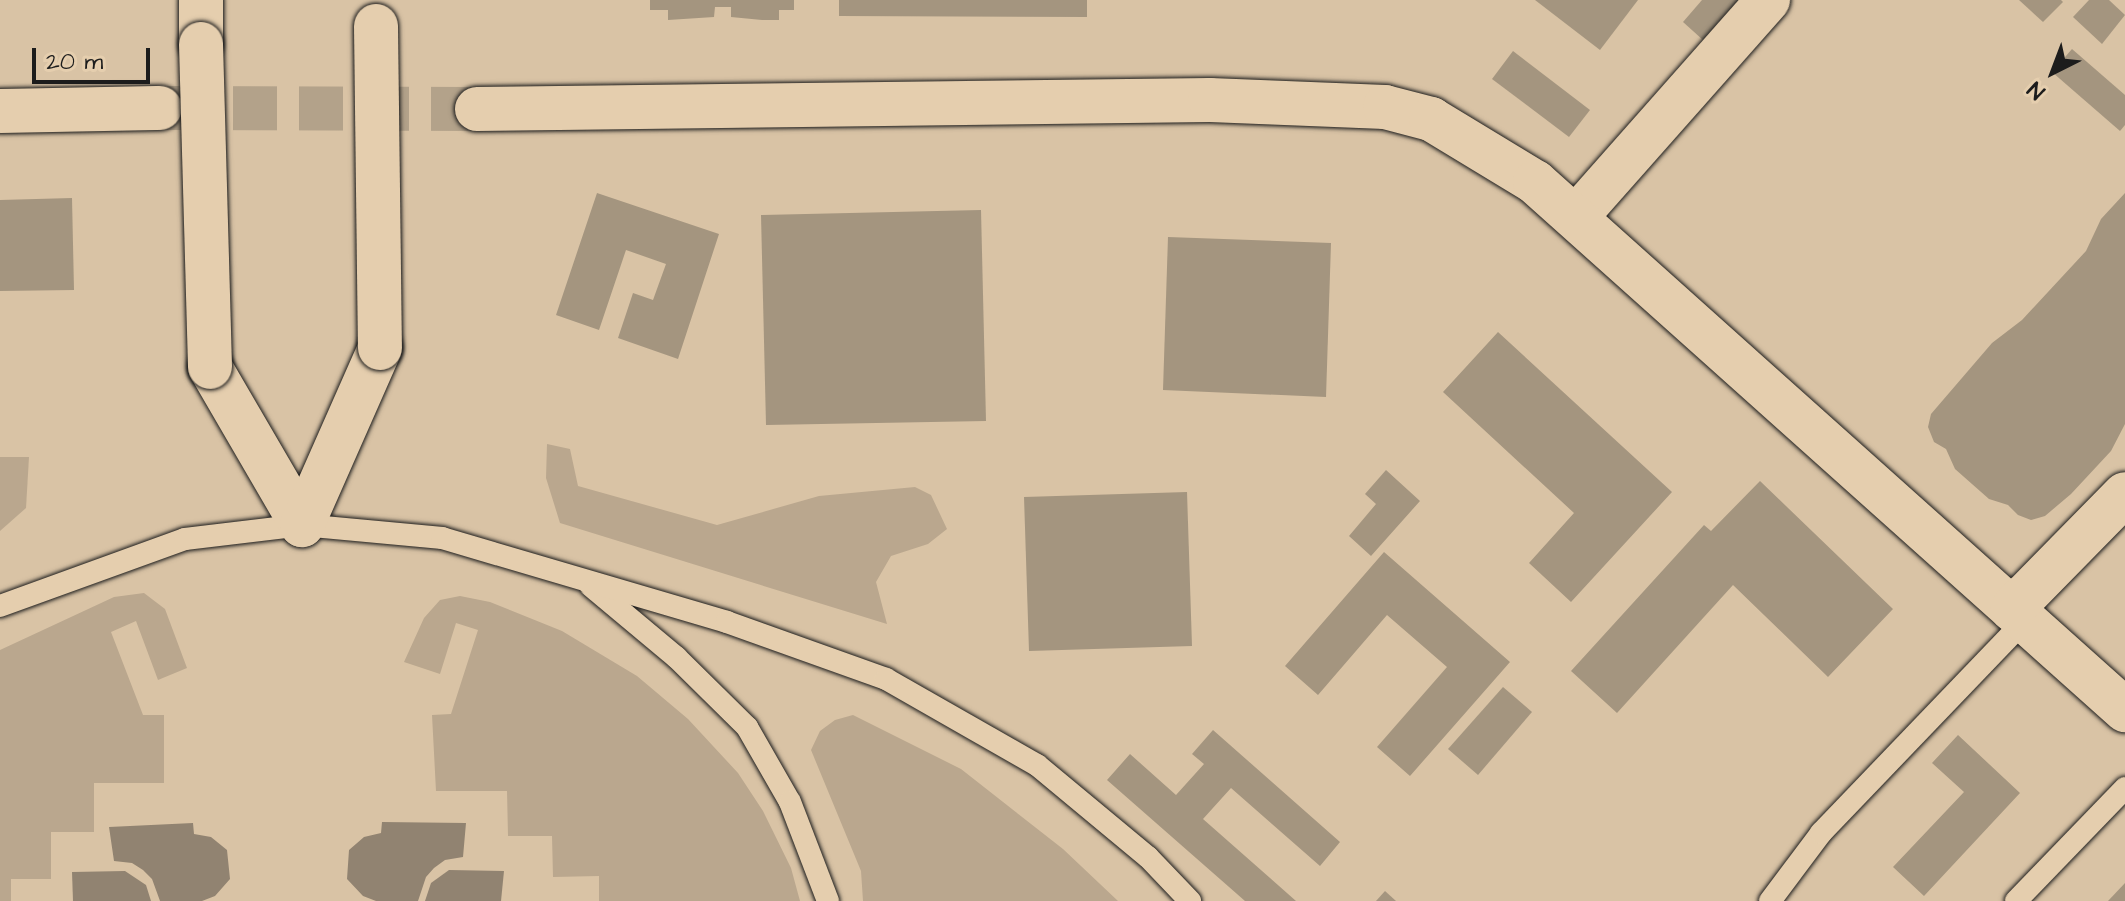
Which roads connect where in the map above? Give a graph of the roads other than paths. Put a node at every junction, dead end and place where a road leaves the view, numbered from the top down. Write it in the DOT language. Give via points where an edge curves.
graph roads {
  1 [pos="201,0"];
  2 [pos="1768,0"];
  3 [pos="376,13"];
  4 [pos="160,108"];
  5 [pos="477,109"];
  6 [pos="0,111"];
  7 [pos="1576,217"];
  8 [pos="2125,494"];
  9 [pos="302,525"];
  10 [pos="585,581"];
  11 [pos="0,606"];
  12 [pos="2019,614"];
  13 [pos="2125,710"];
  14 [pos="2125,788"];
  15 [pos="828,901"];
  16 [pos="1190,901"];
  17 [pos="1770,901"];
  18 [pos="2016,901"];
  1 -- 9 [label="street, bridge" via="210,367"];
  2 -- 7 [label="street"];
  3 -- 9 [label="street, bridge" via="380,348"];
  4 -- 6 [label="street"];
  5 -- 7 [label="street" via="1210,100 1385,107 1431,119 1535,182"];
  7 -- 12 [label="street"];
  8 -- 12 [label="street"];
  9 -- 10 [label="lane" via="442,538"];
  9 -- 11 [label="lane" via="185,539"];
  10 -- 15 [label="lane" via="676,657 747,727 790,802"];
  10 -- 16 [label="lane" via="727,622 886,679 1037,765 1148,857"];
  12 -- 13 [label="street"];
  12 -- 17 [label="lane" via="1821,833"];
  14 -- 18 [label="lane"];
}
